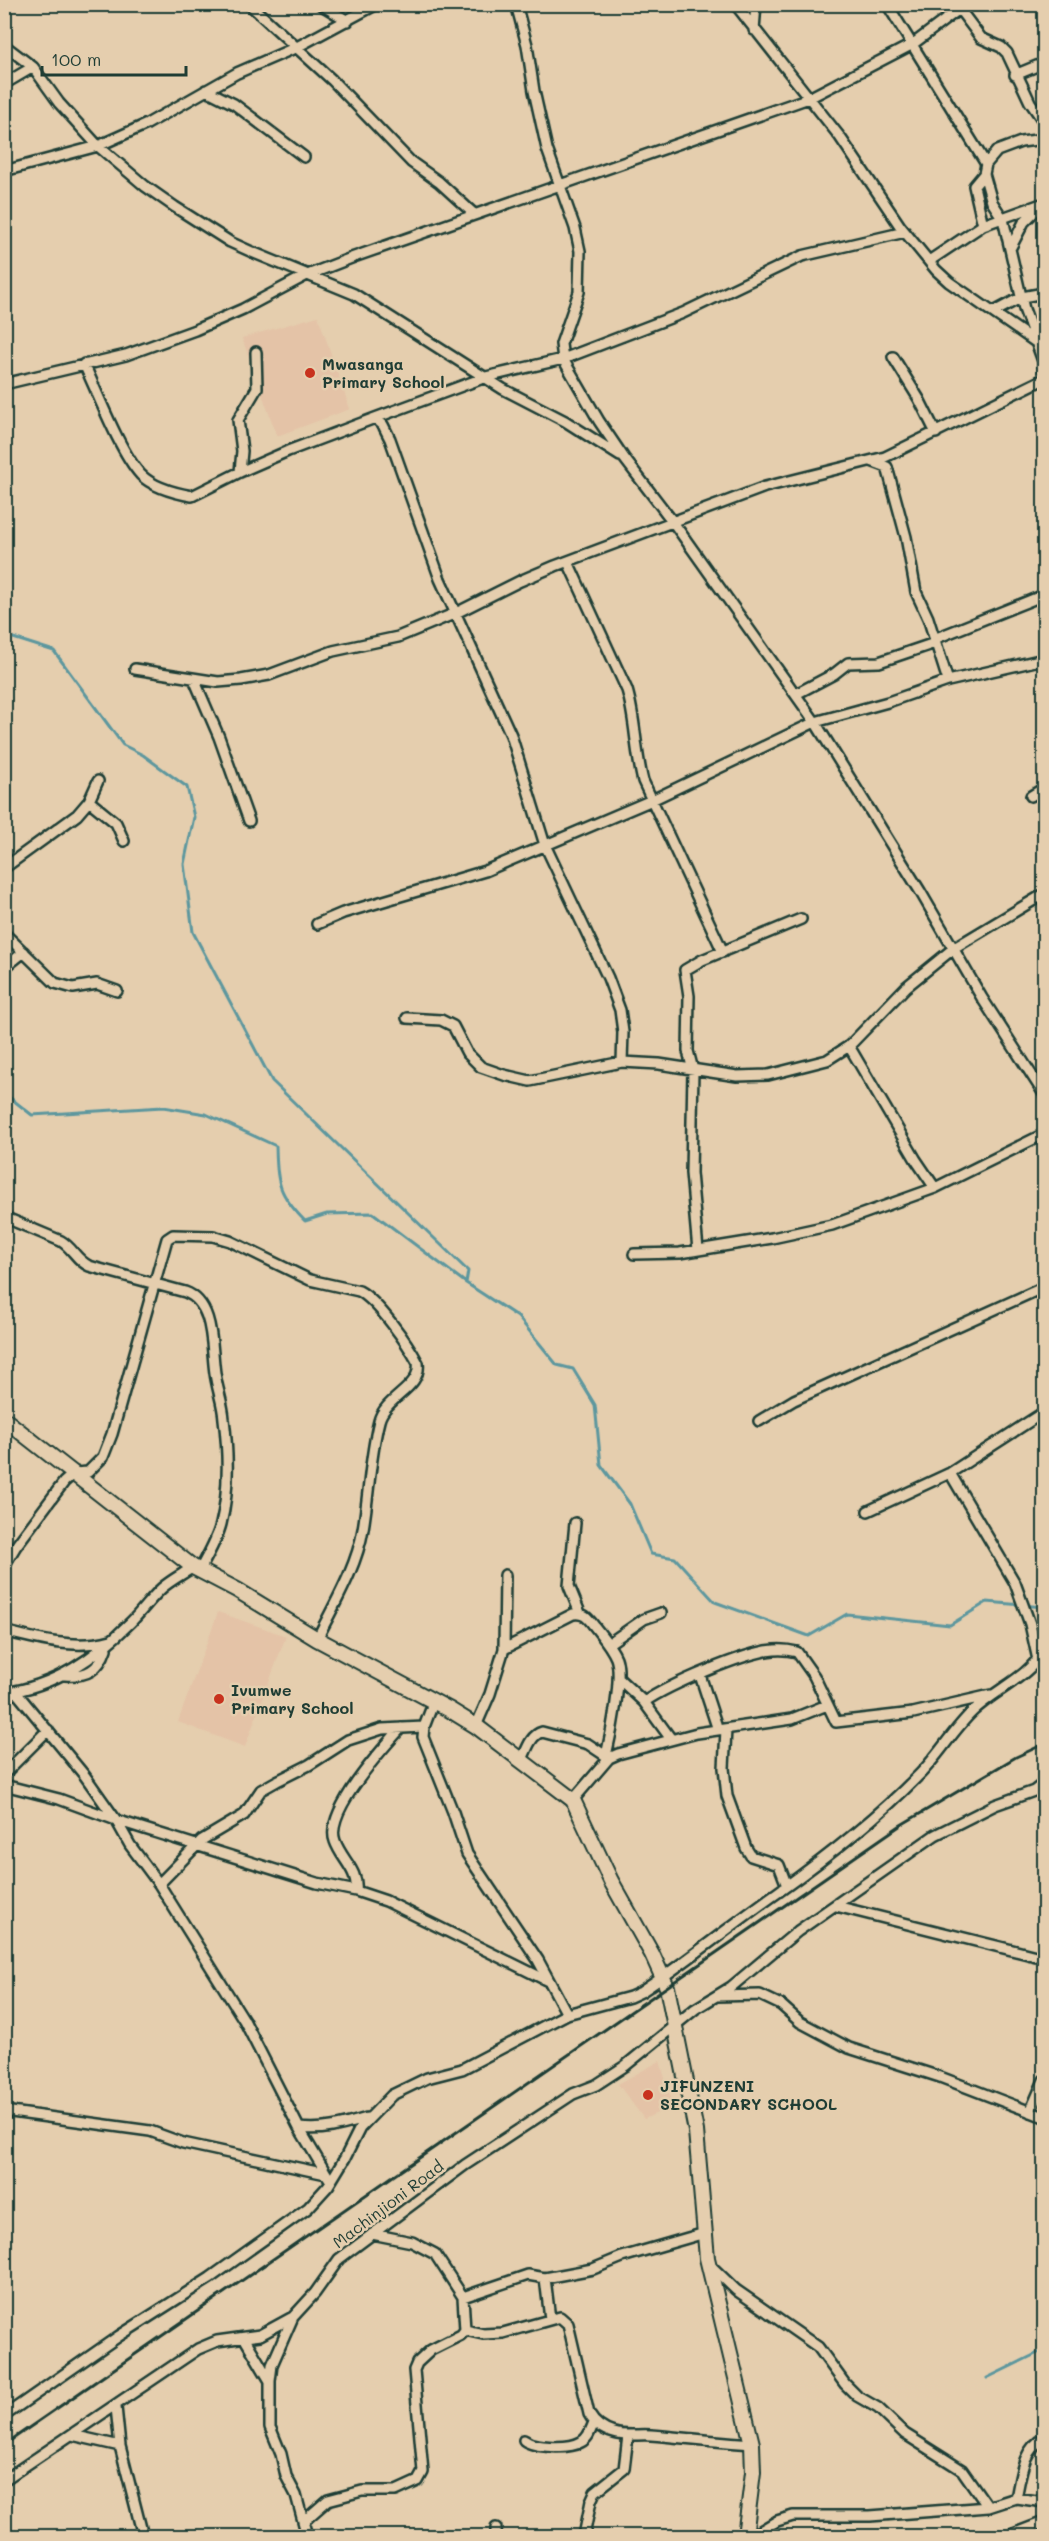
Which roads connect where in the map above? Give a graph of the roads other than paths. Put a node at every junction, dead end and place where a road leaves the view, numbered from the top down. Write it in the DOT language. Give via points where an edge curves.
graph roads {
  1 [pos="249,4"];
  2 [pos="321,4"];
  3 [pos="516,4"];
  4 [pos="756,4"];
  5 [pos="887,4"];
  6 [pos="375,5"];
  7 [pos="735,5"];
  8 [pos="963,7"];
  9 [pos="348,21"];
  10 [pos="754,30"];
  11 [pos="913,44"];
  12 [pos="4,45"];
  13 [pos="297,47"];
  14 [pos="1044,63"];
  15 [pos="33,67"];
  16 [pos="1016,75"];
  17 [pos="4,84"];
  18 [pos="206,90"];
  19 [pos="809,98"];
  20 [pos="1044,123"];
  21 [pos="1044,139"];
  22 [pos="98,146"];
  23 [pos="304,157"];
  24 [pos="985,169"];
  25 [pos="4,171"];
  26 [pos="560,186"];
  27 [pos="1043,204"];
  28 [pos="474,214"];
  29 [pos="1003,219"];
  30 [pos="983,225"];
  31 [pos="905,232"];
  32 [pos="1011,247"];
  33 [pos="929,261"];
  34 [pos="305,276"];
  35 [pos="1044,293"];
  36 [pos="1022,297"];
  37 [pos="994,312"];
  38 [pos="1037,343"];
  39 [pos="1044,351"];
  40 [pos="256,352"];
  41 [pos="893,357"];
  42 [pos="563,359"];
  43 [pos="84,364"];
  44 [pos="1044,370"];
  45 [pos="486,377"];
  46 [pos="1044,378"];
  47 [pos="4,384"];
  48 [pos="375,418"];
  49 [pos="936,433"];
  50 [pos="898,452"];
  51 [pos="624,458"];
  52 [pos="871,461"];
  53 [pos="887,467"];
  54 [pos="240,472"];
  55 [pos="673,522"];
  56 [pos="568,562"];
  57 [pos="1044,595"];
  58 [pos="456,613"];
  59 [pos="935,641"];
  60 [pos="1044,659"];
  61 [pos="135,669"];
  62 [pos="194,679"];
  63 [pos="948,681"];
  64 [pos="796,694"];
  65 [pos="815,722"];
  66 [pos="98,782"];
  67 [pos="1044,788"];
  68 [pos="1030,796"];
  69 [pos="652,800"];
  70 [pos="89,801"];
  71 [pos="249,821"];
  72 [pos="124,841"];
  73 [pos="545,845"];
  74 [pos="4,868"];
  75 [pos="1044,894"];
  76 [pos="801,920"];
  77 [pos="317,924"];
  78 [pos="4,933"];
  79 [pos="954,948"];
  80 [pos="24,952"];
  81 [pos="723,952"];
  82 [pos="4,968"];
  83 [pos="117,991"];
  84 [pos="407,1017"];
  85 [pos="849,1046"];
  86 [pos="622,1062"];
  87 [pos="693,1070"];
  88 [pos="1044,1094"];
  89 [pos="1044,1134"];
  90 [pos="935,1188"];
  91 [pos="4,1217"];
  92 [pos="698,1250"];
  93 [pos="634,1254"];
  94 [pos="153,1284"];
  95 [pos="1044,1287"];
  96 [pos="1044,1412"];
  97 [pos="4,1419"];
  98 [pos="759,1421"];
  99 [pos="74,1473"];
  100 [pos="951,1473"];
  101 [pos="868,1511"];
  102 [pos="575,1523"];
  103 [pos="4,1566"];
  104 [pos="196,1569"];
  105 [pos="505,1575"];
  106 [pos="580,1613"];
  107 [pos="661,1613"];
  108 [pos="4,1631"];
  109 [pos="317,1639"];
  110 [pos="110,1643"];
  111 [pos="608,1644"];
  112 [pos="504,1649"];
  113 [pos="1044,1650"];
  114 [pos="1038,1660"];
  115 [pos="699,1675"];
  116 [pos="618,1678"];
  117 [pos="16,1692"];
  118 [pos="4,1693"];
  119 [pos="992,1694"];
  120 [pos="434,1701"];
  121 [pos="644,1702"];
  122 [pos="827,1705"];
  123 [pos="476,1726"];
  124 [pos="424,1727"];
  125 [pos="401,1728"];
  126 [pos="722,1729"];
  127 [pos="48,1730"];
  128 [pos="671,1739"];
  129 [pos="608,1757"];
  130 [pos="521,1762"];
  131 [pos="4,1774"];
  132 [pos="4,1785"];
  133 [pos="1044,1785"];
  134 [pos="573,1800"];
  135 [pos="116,1820"];
  136 [pos="198,1845"];
  137 [pos="159,1884"];
  138 [pos="787,1886"];
  139 [pos="356,1891"];
  140 [pos="836,1906"];
  141 [pos="1044,1958"];
  142 [pos="663,1977"];
  143 [pos="548,1981"];
  144 [pos="713,1997"];
  145 [pos="567,2014"];
  146 [pos="675,2026"];
  147 [pos="1044,2080"];
  148 [pos="4,2111"];
  149 [pos="1030,2112"];
  150 [pos="1044,2117"];
  151 [pos="367,2118"];
  152 [pos="299,2128"];
  153 [pos="328,2177"];
  154 [pos="372,2234"];
  155 [pos="705,2234"];
  156 [pos="708,2263"];
  157 [pos="545,2278"];
  158 [pos="463,2297"];
  159 [pos="293,2317"];
  160 [pos="550,2319"];
  161 [pos="465,2330"];
  162 [pos="244,2339"];
  163 [pos="270,2380"];
  164 [pos="116,2407"];
  165 [pos="4,2416"];
  166 [pos="594,2422"];
  167 [pos="72,2435"];
  168 [pos="628,2436"];
  169 [pos="1044,2438"];
  170 [pos="524,2440"];
  171 [pos="752,2444"];
  172 [pos="120,2446"];
  173 [pos="4,2480"];
  174 [pos="1016,2498"];
  175 [pos="1044,2502"];
  176 [pos="988,2508"];
  177 [pos="304,2521"];
  178 [pos="1044,2522"];
  179 [pos="143,2536"];
  180 [pos="307,2536"];
  181 [pos="584,2536"];
  182 [pos="745,2536"];
  183 [pos="752,2536"];
  184 [pos="1008,2536"];
  1 -- 13 [label="street"];
  2 -- 9 [label="street"];
  3 -- 26 [label="street" via="547,149"];
  4 -- 10 [label="street"];
  5 -- 11 [label="street"];
  6 -- 9 [label="street"];
  7 -- 10 [label="street"];
  8 -- 11 [label="street"];
  8 -- 16 [label="street" via="981,38 1002,47"];
  9 -- 13 [label="street"];
  10 -- 19 [label="street"];
  11 -- 19 [label="street"];
  11 -- 24 [label="street"];
  12 -- 15 [label="street"];
  13 -- 18 [label="street"];
  13 -- 28 [label="street" via="411,162"];
  14 -- 16 [label="street"];
  15 -- 17 [label="street"];
  15 -- 22 [label="street"];
  16 -- 20 [label="street"];
  18 -- 22 [label="street" via="147,124"];
  18 -- 23 [label="street" via="234,104"];
  19 -- 26 [label="street"];
  19 -- 31 [label="street"];
  21 -- 24 [label="street" via="997,151"];
  22 -- 25 [label="street"];
  22 -- 34 [label="street" via="145,186 221,236"];
  24 -- 29 [label="street" via="992,202"];
  24 -- 30 [label="street" via="974,186"];
  26 -- 28 [label="street"];
  26 -- 42 [label="street" via="580,251 579,292 561,344"];
  27 -- 29 [label="street"];
  27 -- 32 [label="street" via="1024,222"];
  28 -- 34 [label="street"];
  29 -- 30 [label="street"];
  29 -- 32 [label="street"];
  30 -- 33 [label="street"];
  31 -- 33 [label="street"];
  31 -- 42 [label="street" via="802,256 684,313"];
  32 -- 36 [label="street"];
  33 -- 37 [label="street" via="949,282"];
  34 -- 43 [label="street" via="195,330 126,355"];
  34 -- 45 [label="street" via="354,294"];
  35 -- 36 [label="street"];
  36 -- 37 [label="street"];
  36 -- 38 [label="street"];
  37 -- 38 [label="street"];
  38 -- 39 [label="street"];
  38 -- 44 [label="street"];
  40 -- 54 [label="street" via="257,388 238,420"];
  41 -- 49 [label="street"];
  42 -- 45 [label="street"];
  42 -- 51 [label="street"];
  43 -- 47 [label="street"];
  43 -- 54 [label="street" via="128,457 154,484 192,496"];
  45 -- 48 [label="street"];
  45 -- 51 [label="street"];
  46 -- 49 [label="street"];
  48 -- 54 [label="street"];
  48 -- 58 [label="street" via="390,439"];
  49 -- 50 [label="street"];
  50 -- 52 [label="street"];
  50 -- 53 [label="street"];
  51 -- 55 [label="street"];
  52 -- 53 [label="street"];
  52 -- 55 [label="street" via="765,487"];
  53 -- 59 [label="street" via="914,582"];
  55 -- 56 [label="street"];
  55 -- 64 [label="street"];
  56 -- 58 [label="street"];
  56 -- 69 [label="street" via="627,690 637,758"];
  57 -- 59 [label="street"];
  58 -- 62 [label="street" via="398,637 333,651 269,675 218,682"];
  58 -- 73 [label="street" via="511,735"];
  59 -- 63 [label="street"];
  59 -- 64 [label="street" via="879,662 848,663"];
  60 -- 63 [label="street"];
  61 -- 62 [label="street"];
  62 -- 71 [label="street"];
  63 -- 65 [label="street"];
  64 -- 65 [label="street"];
  65 -- 69 [label="street"];
  65 -- 79 [label="street"];
  66 -- 70 [label="street"];
  67 -- 68 [label="street"];
  69 -- 73 [label="street"];
  69 -- 81 [label="street"];
  70 -- 72 [label="street" via="116,823"];
  70 -- 74 [label="street" via="69,822"];
  73 -- 77 [label="street" via="485,871 343,912"];
  73 -- 86 [label="street" via="620,1010"];
  75 -- 79 [label="street"];
  76 -- 81 [label="street"];
  78 -- 80 [label="street"];
  79 -- 85 [label="street" via="906,987"];
  79 -- 88 [label="street"];
  80 -- 82 [label="street"];
  80 -- 83 [label="street" via="55,983 73,988 97,984"];
  81 -- 87 [label="street" via="684,970 689,996 688,1051"];
  84 -- 86 [label="street" via="441,1020 453,1026 467,1053 481,1067 530,1081"];
  85 -- 87 [label="street" via="827,1060 768,1075 737,1076"];
  85 -- 90 [label="street"];
  86 -- 87 [label="street"];
  87 -- 92 [label="street" via="691,1163"];
  89 -- 90 [label="street"];
  90 -- 92 [label="street" via="832,1225"];
  91 -- 94 [label="street" via="62,1241 77,1259 89,1266"];
  92 -- 93 [label="street"];
  94 -- 99 [label="street" via="108,1447 95,1467"];
  94 -- 104 [label="street" via="194,1295 200,1302 210,1330 224,1416 222,1516 215,1540"];
  94 -- 109 [label="street" via="167,1239 173,1234 213,1236 248,1248 297,1275 366,1295 418,1363 417,1378 389,1402 380,1419 363,1531"];
  95 -- 98 [label="street" via="794,1400"];
  96 -- 100 [label="street"];
  97 -- 99 [label="street"];
  99 -- 103 [label="street" via="53,1495"];
  99 -- 104 [label="street"];
  100 -- 101 [label="street"];
  100 -- 114 [label="street" via="1015,1584"];
  102 -- 106 [label="street" via="569,1586"];
  104 -- 109 [label="street"];
  104 -- 110 [label="street" via="164,1586"];
  105 -- 112 [label="street"];
  106 -- 111 [label="street" via="587,1616"];
  106 -- 112 [label="street"];
  107 -- 111 [label="street"];
  108 -- 110 [label="street" via="68,1644"];
  109 -- 120 [label="street"];
  110 -- 117 [label="street" via="65,1675"];
  111 -- 116 [label="street" via="616,1658"];
  112 -- 123 [label="street"];
  113 -- 114 [label="street"];
  114 -- 119 [label="street"];
  115 -- 121 [label="street"];
  115 -- 122 [label="street" via="752,1654 772,1650 797,1652"];
  115 -- 126 [label="street"];
  116 -- 121 [label="street"];
  116 -- 129 [label="street"];
  117 -- 118 [label="street"];
  117 -- 127 [label="street"];
  119 -- 122 [label="street" via="913,1713 842,1722 834,1721"];
  119 -- 138 [label="street" via="916,1778"];
  120 -- 123 [label="street"];
  120 -- 124 [label="street"];
  121 -- 128 [label="street"];
  122 -- 126 [label="street" via="792,1719"];
  123 -- 130 [label="street"];
  124 -- 125 [label="street"];
  124 -- 143 [label="street" via="428,1752 467,1854 538,1959"];
  125 -- 136 [label="street" via="382,1729 348,1740 261,1790 244,1815"];
  125 -- 139 [label="street" via="358,1780 334,1821 335,1842 357,1878"];
  126 -- 128 [label="street"];
  126 -- 138 [label="street" via="727,1796 746,1848 751,1856 778,1865"];
  127 -- 131 [label="street"];
  127 -- 135 [label="street"];
  128 -- 129 [label="street"];
  129 -- 130 [label="street" via="588,1744 542,1732 532,1739"];
  129 -- 134 [label="street"];
  130 -- 134 [label="street"];
  132 -- 135 [label="street" via="59,1799"];
  133 -- 140 [label="street, Machinjioni Road" via="935,1835"];
  134 -- 142 [label="street"];
  135 -- 136 [label="street"];
  135 -- 137 [label="street"];
  136 -- 137 [label="street"];
  136 -- 139 [label="street" via="334,1888"];
  137 -- 152 [label="street" via="244,2020"];
  138 -- 142 [label="street"];
  139 -- 143 [label="street" via="386,1901"];
  140 -- 141 [label="street"];
  140 -- 144 [label="street, Machinjioni Road"];
  142 -- 145 [label="street" via="630,1997"];
  142 -- 146 [label="street"];
  143 -- 145 [label="street"];
  144 -- 146 [label="street, Machinjioni Road"];
  144 -- 149 [label="street" via="760,1995 849,2048 949,2080"];
  145 -- 151 [label="street" via="462,2069 430,2076 404,2088"];
  146 -- 154 [label="street, Machinjioni Road" via="625,2066 545,2111"];
  146 -- 155 [label="street" via="696,2131"];
  147 -- 149 [label="street"];
  148 -- 153 [label="street" via="150,2131 183,2143"];
  149 -- 150 [label="street"];
  151 -- 152 [label="street" via="317,2130"];
  151 -- 153 [label="street" via="345,2158"];
  152 -- 153 [label="street"];
  153 -- 165 [label="street" via="315,2202 254,2247"];
  154 -- 158 [label="street" via="412,2242 435,2254"];
  154 -- 159 [label="street, Machinjioni Road" via="339,2259"];
  155 -- 156 [label="street"];
  155 -- 157 [label="street" via="593,2269"];
  156 -- 171 [label="street"];
  156 -- 176 [label="street" via="736,2290 818,2347 861,2399 905,2434 962,2470"];
  157 -- 158 [label="street" via="528,2275"];
  157 -- 160 [label="street"];
  158 -- 161 [label="street"];
  159 -- 162 [label="street, Machinjioni Road" via="260,2336"];
  159 -- 163 [label="street"];
  160 -- 161 [label="street" via="493,2334"];
  160 -- 166 [label="street" via="567,2322"];
  161 -- 177 [label="street" via="425,2355 414,2370 423,2472 420,2479 396,2492 362,2492 328,2500"];
  162 -- 163 [label="street"];
  162 -- 164 [label="street, Machinjioni Road" via="217,2341 198,2349"];
  163 -- 177 [label="street" via="271,2432"];
  164 -- 167 [label="street, Machinjioni Road"];
  164 -- 172 [label="street"];
  166 -- 168 [label="street" via="612,2433"];
  166 -- 170 [label="street" via="588,2437 579,2444 539,2446"];
  167 -- 172 [label="street"];
  167 -- 173 [label="street, Machinjioni Road"];
  168 -- 171 [label="street"];
  168 -- 181 [label="street" via="624,2469 595,2492"];
  169 -- 174 [label="street" via="1026,2455"];
  171 -- 182 [label="street" via="753,2472"];
  172 -- 179 [label="street"];
  174 -- 175 [label="street"];
  174 -- 176 [label="street"];
  176 -- 183 [label="street" via="870,2516 793,2516"];
  177 -- 180 [label="street"];
  178 -- 184 [label="street"];
}
